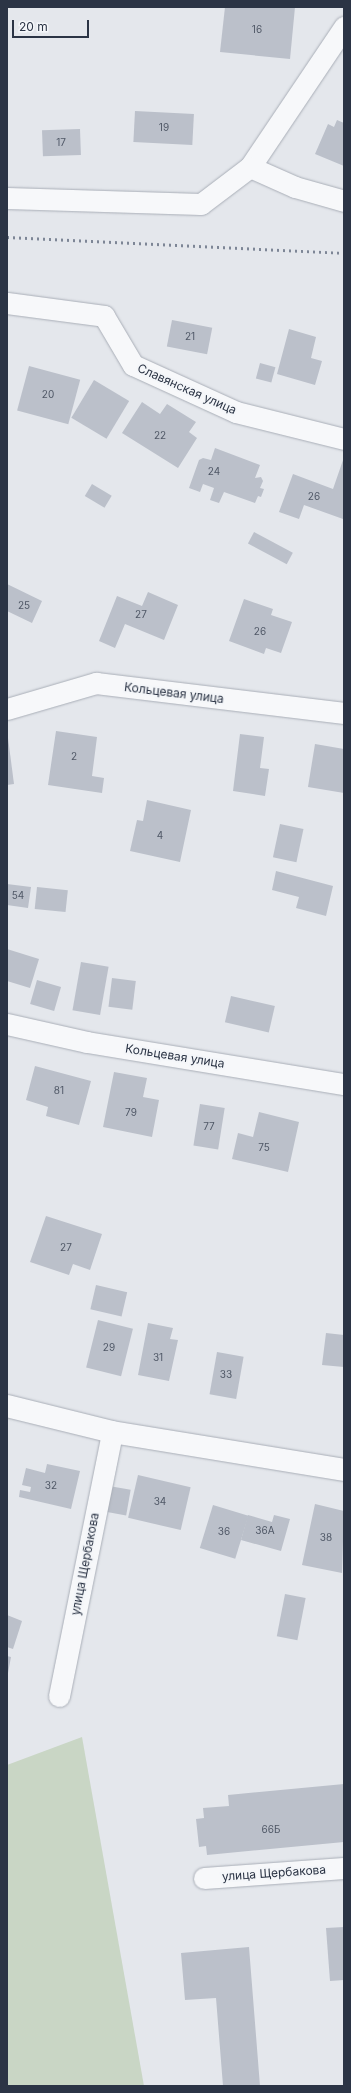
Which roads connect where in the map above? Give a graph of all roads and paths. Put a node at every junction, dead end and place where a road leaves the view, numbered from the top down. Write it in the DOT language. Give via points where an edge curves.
graph roads {
  1 [pos="344,27"];
  2 [pos="250,167"];
  3 [pos="7,198"];
  4 [pos="344,200"];
  5 [pos="7,303"];
  6 [pos="344,439"];
  7 [pos="7,709"];
  8 [pos="344,713"];
  9 [pos="7,1024"];
  10 [pos="344,1084"];
  11 [pos="7,1406"];
  12 [pos="112,1432"];
  13 [pos="344,1470"];
  14 [pos="59,1696"];
  15 [pos="344,1868"];
  16 [pos="204,1878"];
  1 -- 2 [label="street"];
  2 -- 3 [label="street" via="201,204"];
  2 -- 4 [label="street" via="295,187"];
  5 -- 6 [label="street, Славянская улица" via="104,316 133,365 236,412"];
  7 -- 8 [label="street, Кольцевая улица" via="96,683"];
  9 -- 10 [label="street, Кольцевая улица" via="87,1042"];
  11 -- 12 [label="street"];
  12 -- 13 [label="street"];
  12 -- 14 [label="street, улица Щербакова"];
  15 -- 16 [label="street, улица Щербакова"];
}
